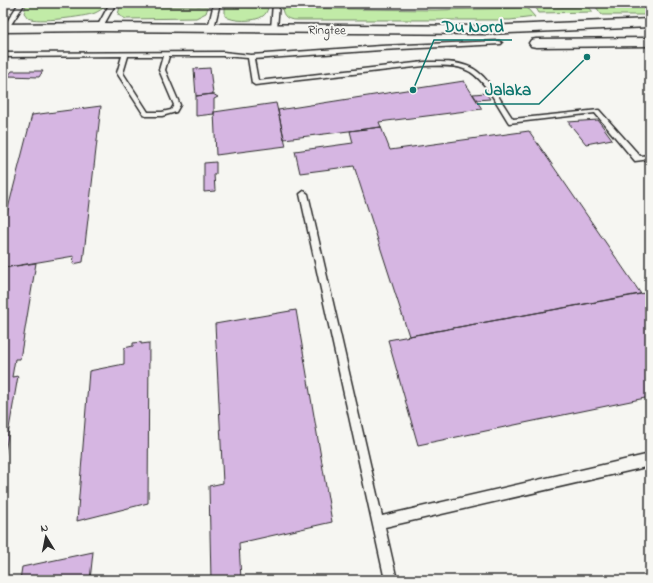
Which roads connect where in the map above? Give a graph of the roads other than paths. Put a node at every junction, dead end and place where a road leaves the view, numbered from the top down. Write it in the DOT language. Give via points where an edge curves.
graph roads {
  1 [pos="22,3"];
  2 [pos="113,3"];
  3 [pos="217,3"];
  4 [pos="276,3"];
  5 [pos="650,23"];
  6 [pos="100,27"];
  7 [pos="211,28"];
  8 [pos="274,28"];
  9 [pos="4,32"];
  10 [pos="650,42"];
  11 [pos="499,43"];
  12 [pos="126,54"];
  13 [pos="167,54"];
  14 [pos="3,55"];
  15 [pos="251,57"];
  16 [pos="650,157"];
  17 [pos="304,194"];
  18 [pos="650,460"];
  19 [pos="378,523"];
  20 [pos="391,580"];
  1 -- 9 [label="lane"];
  2 -- 6 [label="lane"];
  3 -- 7 [label="lane"];
  4 -- 8 [label="lane"];
  5 -- 8 [label="main road, Ringtee" via="487,30"];
  6 -- 7 [label="main road, Ringtee"];
  6 -- 9 [label="main road, Ringtee"];
  7 -- 8 [label="main road, Ringtee"];
  9 -- 11 [label="main road, Ringtee" via="99,39"];
  10 -- 11 [label="main road, Ringtee"];
  11 -- 15 [label="lane"];
  12 -- 13 [label="lane"];
  12 -- 13 [label="lane" via="120,73 146,114 174,111 177,105 162,70"];
  12 -- 14 [label="lane"];
  13 -- 15 [label="lane"];
  15 -- 16 [label="lane" via="255,83 424,64 466,67 480,75 511,121 597,111 638,159"];
  17 -- 19 [label="lane"];
  18 -- 19 [label="lane"];
  19 -- 20 [label="lane"];
}
